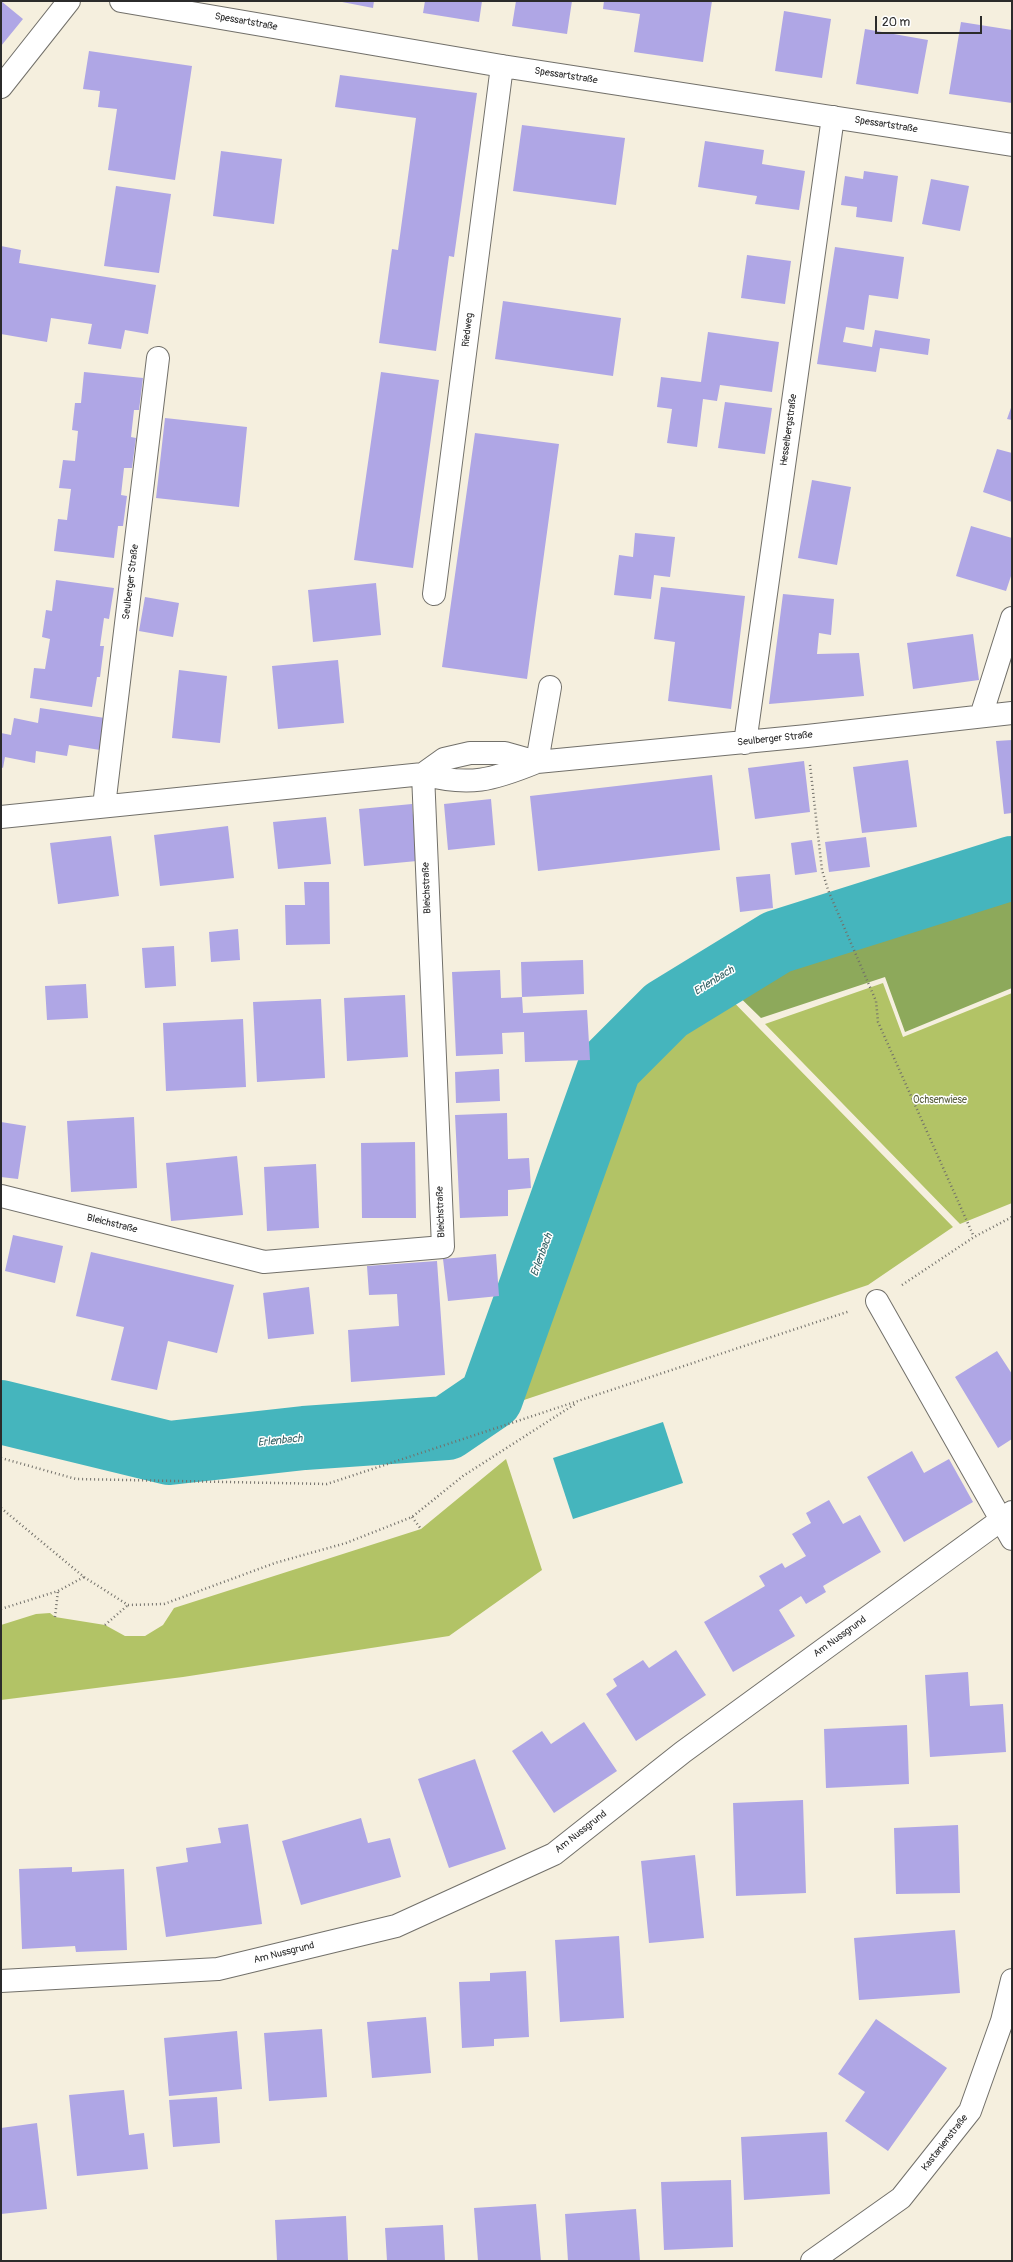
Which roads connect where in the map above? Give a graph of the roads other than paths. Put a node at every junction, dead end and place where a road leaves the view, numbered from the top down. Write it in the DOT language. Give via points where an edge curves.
graph roads {
  1 [pos="69,1"];
  2 [pos="121,1"];
  3 [pos="502,66"];
  4 [pos="1,87"];
  5 [pos="833,117"];
  6 [pos="1012,145"];
  7 [pos="158,358"];
  8 [pos="434,594"];
  9 [pos="1012,618"];
  10 [pos="550,686"];
  11 [pos="1012,713"];
  12 [pos="981,716"];
  13 [pos="745,743"];
  14 [pos="537,762"];
  15 [pos="422,774"];
  16 [pos="104,806"];
  17 [pos="1,817"];
  18 [pos="1,1196"];
  19 [pos="877,1302"];
  20 [pos="1007,1515"];
  21 [pos="1012,1539"];
  22 [pos="1012,1980"];
  23 [pos="1,1981"];
  24 [pos="812,2261"];
  1 -- 4 [label="street"];
  2 -- 3 [label="street, Spessartstraße"];
  3 -- 5 [label="street, Spessartstraße"];
  3 -- 8 [label="street, Riedweg"];
  5 -- 6 [label="street, Spessartstraße"];
  5 -- 13 [label="street, Hesselbergstraße"];
  7 -- 16 [label="street, Seulberger Straße"];
  9 -- 12 [label="street"];
  10 -- 14 [label="street"];
  11 -- 12 [label="street, Seulberger Straße"];
  12 -- 13 [label="street, Seulberger Straße"];
  13 -- 14 [label="street, Seulberger Straße"];
  14 -- 15 [label="street, Seulberger Straße" via="506,775 475,781 446,781"];
  15 -- 16 [label="street, Seulberger Straße"];
  15 -- 18 [label="street, Bleichstraße" via="442,1247 264,1262"];
  16 -- 17 [label="street, Seulberger Straße"];
  19 -- 20 [label="street"];
  20 -- 21 [label="street"];
  20 -- 23 [label="street, Am Nussgrund" via="684,1752 554,1854 396,1926 218,1969"];
  22 -- 24 [label="street, Kastanienstraße" via="1002,2021 970,2111 901,2198"];
}
